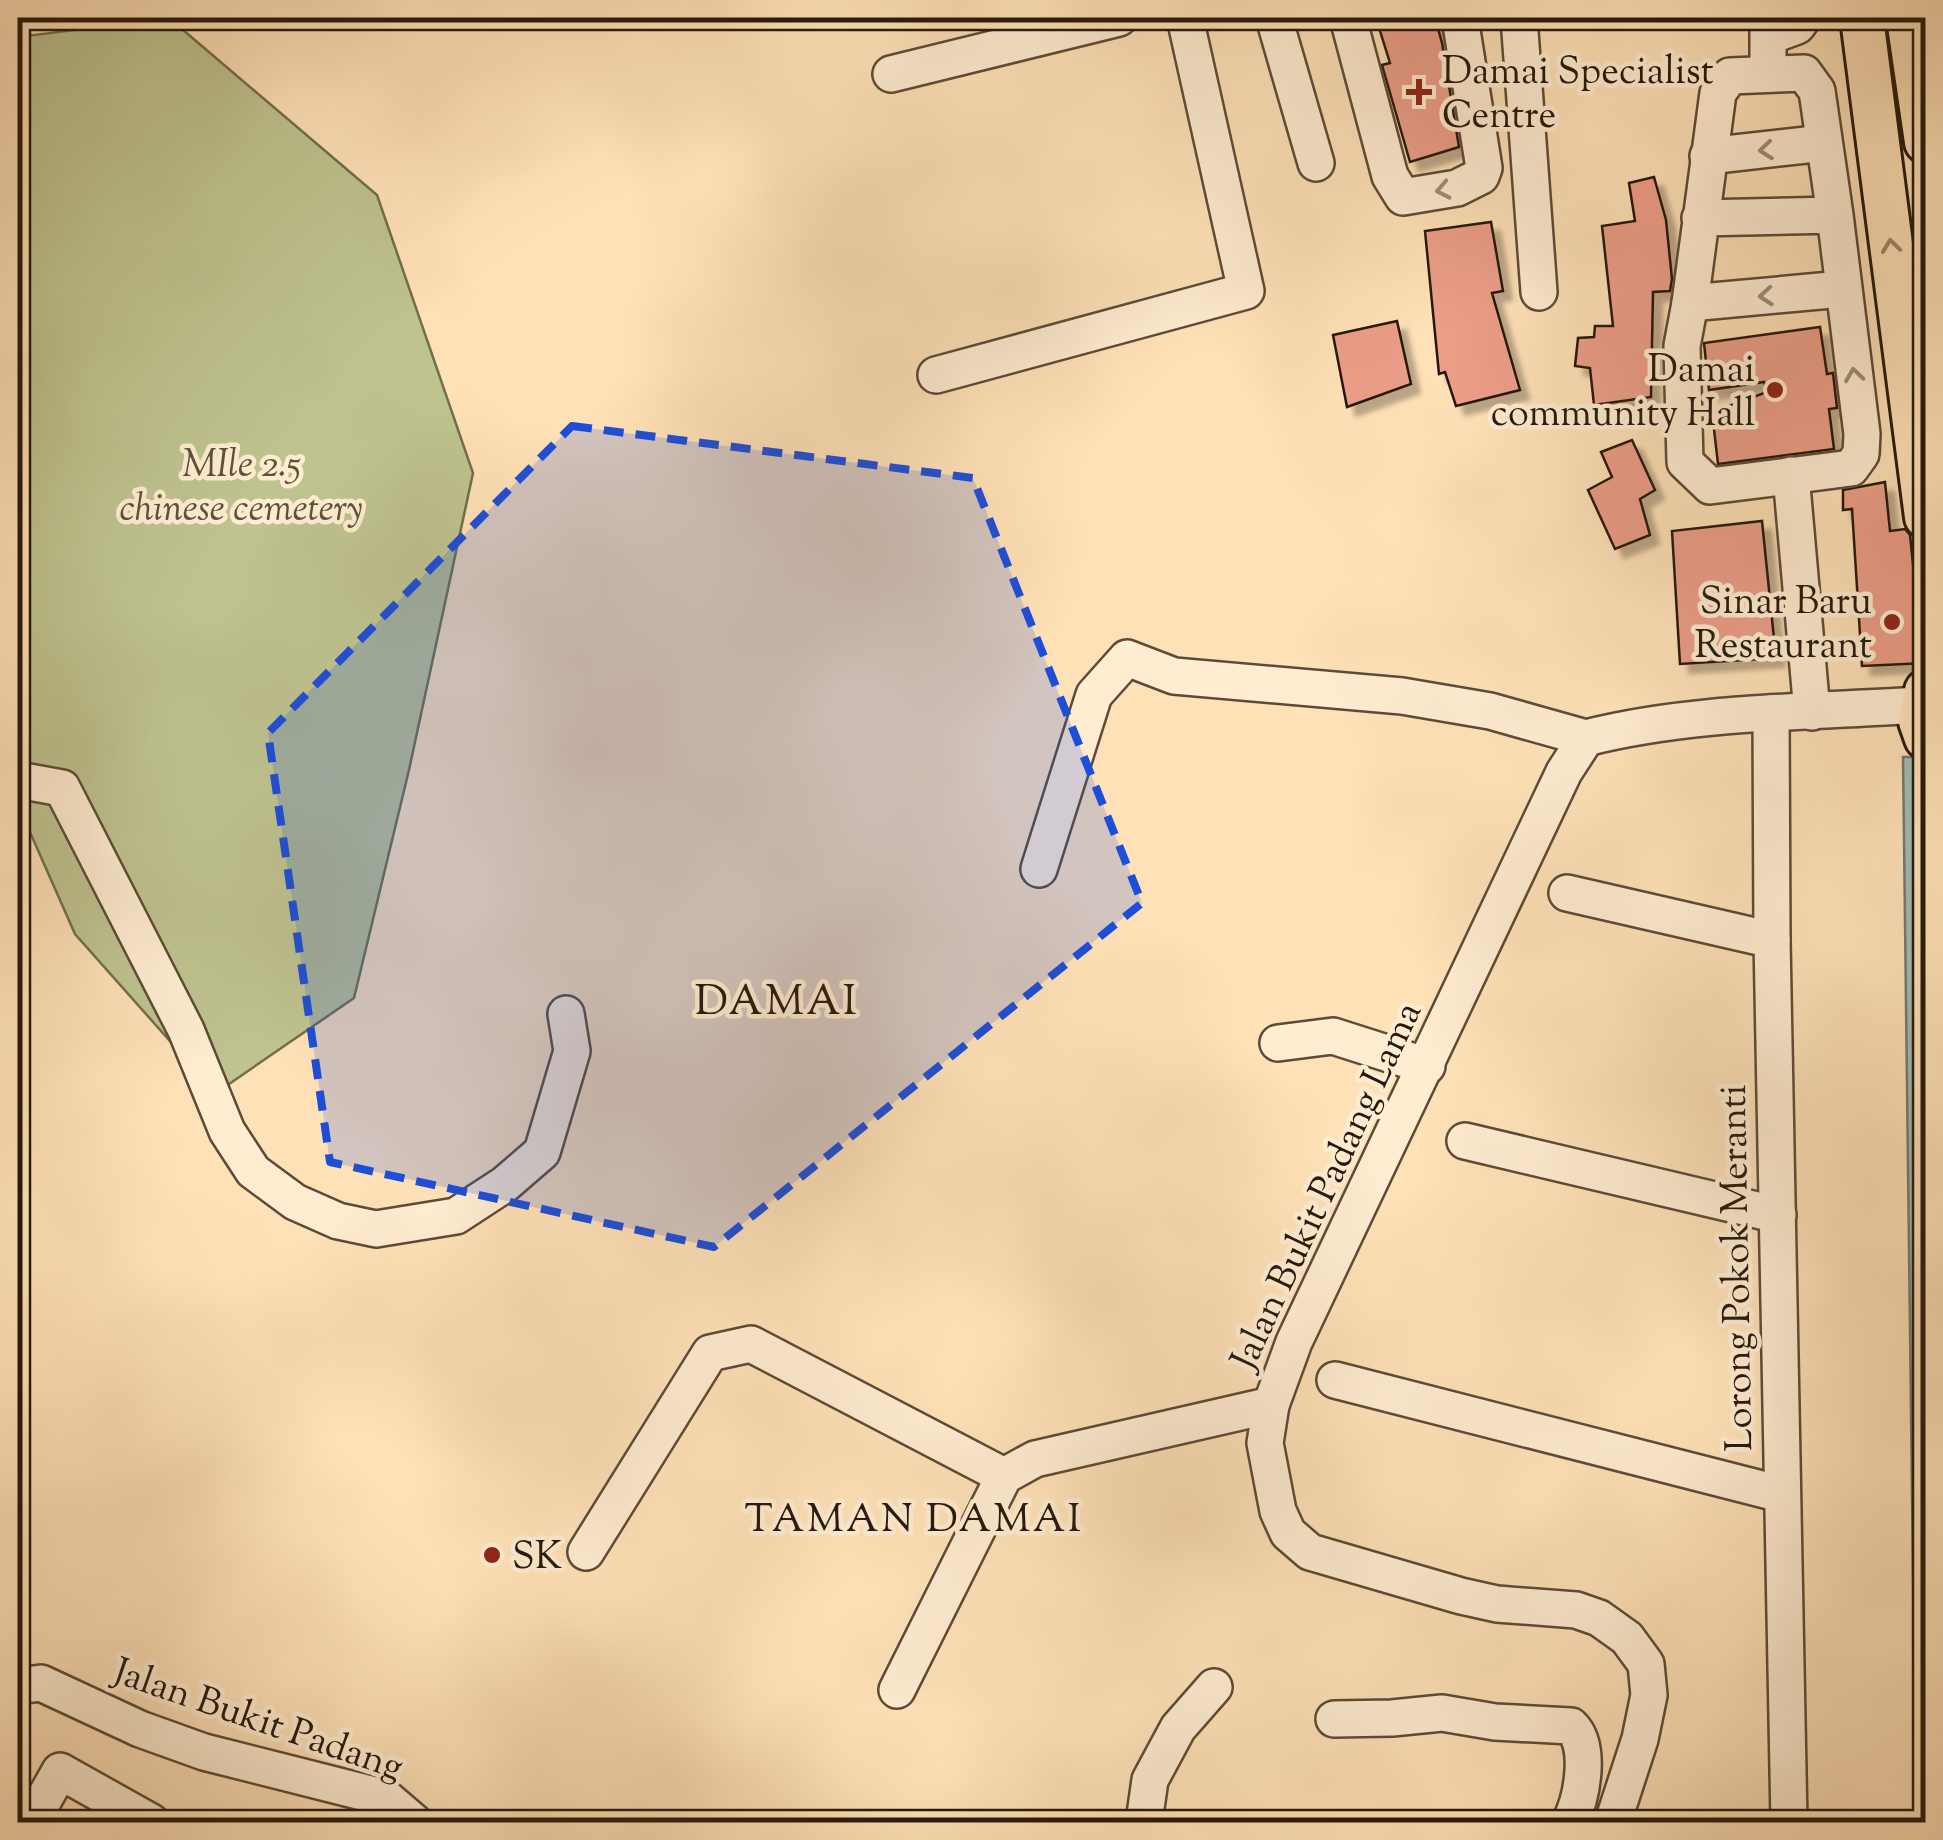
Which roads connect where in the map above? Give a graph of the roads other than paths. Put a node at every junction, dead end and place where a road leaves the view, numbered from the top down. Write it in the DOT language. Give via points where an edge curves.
graph roads {
  1 [pos="1118,18"];
  2 [pos="1185,18"];
  3 [pos="1348,18"];
  4 [pos="1460,18"];
  5 [pos="1519,18"];
  6 [pos="1804,18"];
  7 [pos="1862,18"];
  8 [pos="1908,18"];
  9 [pos="1278,19"];
  10 [pos="1769,27"];
  11 [pos="891,74"];
  12 [pos="1768,74"];
  13 [pos="1926,142"];
  14 [pos="1824,143"];
  15 [pos="1708,156"];
  16 [pos="1316,163"];
  17 [pos="1835,216"];
  18 [pos="1700,218"];
  19 [pos="1842,289"];
  20 [pos="1539,292"];
  21 [pos="1690,303"];
  22 [pos="936,375"];
  23 [pos="1791,475"];
  24 [pos="1926,516"];
  25 [pos="1924,711"];
  26 [pos="1771,712"];
  27 [pos="1812,712"];
  28 [pos="1586,738"];
  29 [pos="18,780"];
  30 [pos="1038,870"];
  31 [pos="1567,893"];
  32 [pos="1772,940"];
  33 [pos="566,1014"];
  34 [pos="1278,1043"];
  35 [pos="1427,1066"];
  36 [pos="1465,1141"];
  37 [pos="1778,1215"];
  38 [pos="1335,1380"];
  39 [pos="1271,1404"];
  40 [pos="1004,1476"];
  41 [pos="1781,1494"];
  42 [pos="586,1552"];
  43 [pos="18,1686"];
  44 [pos="1214,1687"];
  45 [pos="897,1690"];
  46 [pos="1334,1719"];
  47 [pos="400,1816"];
  48 [pos="31,1822"];
  49 [pos="151,1822"];
  50 [pos="1144,1822"];
  51 [pos="1570,1822"];
  52 [pos="1612,1822"];
  53 [pos="1789,1822"];
  1 -- 11 [label="street"];
  2 -- 22 [label="street" via="1246,290"];
  4 -- 3 [label="street, one-way" via="1484,168 1456,188 1403,197 1390,176"];
  5 -- 20 [label="street"];
  6 -- 10 [label="street" via="1797,26"];
  24 -- 7 [label="main road, one-way"];
  8 -- 13 [label="main road"];
  9 -- 16 [label="street"];
  10 -- 12 [label="street"];
  12 -- 14 [label="street" via="1804,73 1817,91"];
  12 -- 15 [label="street" via="1730,76 1718,93"];
  14 -- 15 [label="street, one-way"];
  14 -- 17 [label="street"];
  15 -- 18 [label="street"];
  17 -- 18 [label="street"];
  17 -- 19 [label="street"];
  18 -- 21 [label="street"];
  19 -- 21 [label="street, one-way"];
  23 -- 19 [label="street, one-way" via="1851,468 1861,454"];
  21 -- 23 [label="street" via="1682,346 1684,462 1710,486"];
  23 -- 27 [label="street"];
  25 -- 27 [label="street"];
  26 -- 27 [label="street"];
  26 -- 28 [label="street"];
  26 -- 32 [label="street, Lorong Pokok Meranti"];
  28 -- 30 [label="street" via="1490,711 1402,696 1174,676 1127,658 1094,695"];
  28 -- 35 [label="street, Jalan Bukit Padang Lama"];
  29 -- 33 [label="street" via="62,788 186,1030 226,1131 253,1172 295,1202 338,1221 376,1229 456,1216 542,1152 572,1051"];
  31 -- 32 [label="street"];
  32 -- 37 [label="street, Lorong Pokok Meranti"];
  34 -- 35 [label="street" via="1333,1036"];
  35 -- 39 [label="street, Jalan Bukit Padang Lama" via="1350,1219"];
  36 -- 37 [label="street"];
  37 -- 41 [label="street, Lorong Pokok Meranti"];
  38 -- 41 [label="street"];
  39 -- 40 [label="street" via="1035,1460"];
  39 -- 52 [label="street, Jalan Bukit Padang Lama" via="1265,1443 1278,1512 1288,1533 1310,1552 1497,1604 1576,1610 1628,1638 1646,1664 1649,1695"];
  40 -- 42 [label="street" via="752,1344 710,1353"];
  40 -- 45 [label="street"];
  41 -- 53 [label="street, Lorong Pokok Meranti"];
  43 -- 47 [label="street, Jalan Bukit Padang" via="41,1683 140,1729"];
  44 -- 50 [label="street" via="1178,1728 1150,1780"];
  46 -- 51 [label="street" via="1442,1713 1570,1726 1583,1745"];
  48 -- 49 [label="street" via="60,1770"];
}
